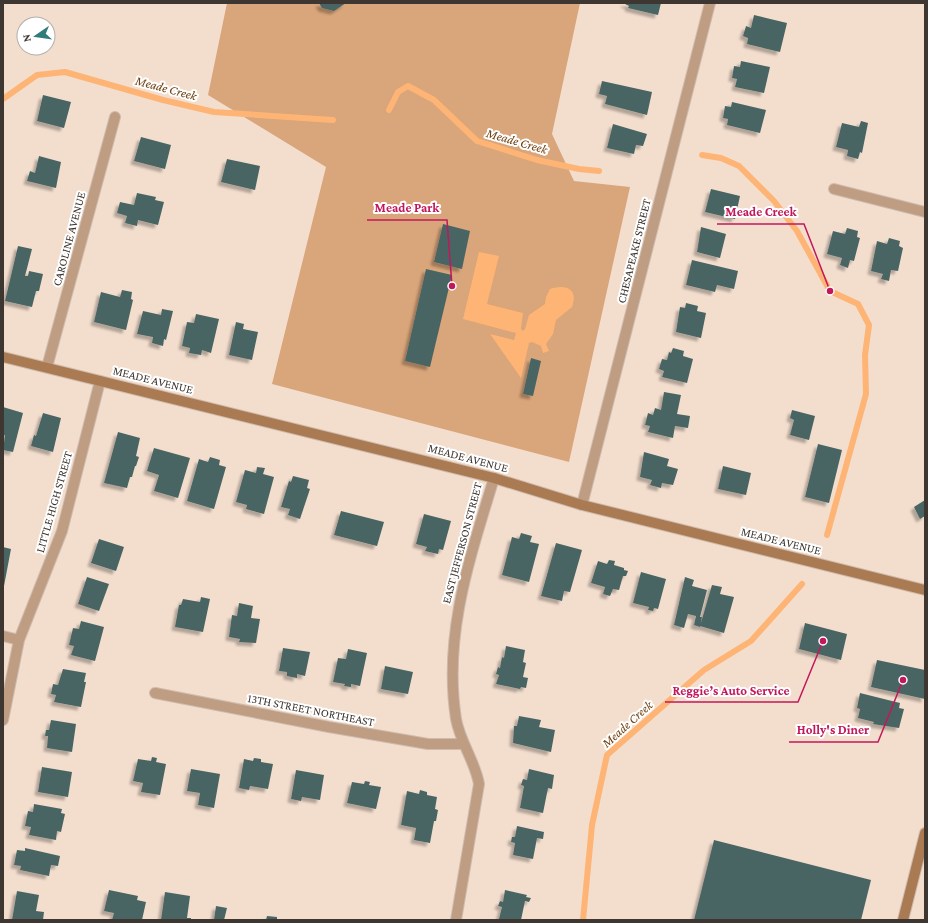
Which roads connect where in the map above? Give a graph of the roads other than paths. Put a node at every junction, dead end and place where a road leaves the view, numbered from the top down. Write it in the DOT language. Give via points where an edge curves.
graph roads {
  1 [pos="710,3"];
  2 [pos="115,117"];
  3 [pos="834,189"];
  4 [pos="925,212"];
  5 [pos="3,357"];
  6 [pos="47,367"];
  7 [pos="100,381"];
  8 [pos="494,478"];
  9 [pos="582,505"];
  10 [pos="925,590"];
  11 [pos="3,636"];
  12 [pos="18,640"];
  13 [pos="155,693"];
  14 [pos="3,720"];
  15 [pos="464,744"];
  16 [pos="925,833"];
  17 [pos="456,920"];
  18 [pos="903,920"];
  1 -- 9 [label="street, CHESAPEAKE STREET"];
  2 -- 6 [label="street, CAROLINE AVENUE"];
  3 -- 4 [label="street"];
  5 -- 6 [label="main road, MEADE AVENUE"];
  6 -- 7 [label="main road, MEADE AVENUE"];
  7 -- 8 [label="main road, MEADE AVENUE"];
  7 -- 12 [label="street, LITTLE HIGH STREET" via="62,531"];
  8 -- 9 [label="main road, MEADE AVENUE"];
  8 -- 15 [label="street, EAST JEFFERSON STREET" via="463,581 455,620 452,675 456,720"];
  9 -- 10 [label="main road, MEADE AVENUE"];
  11 -- 12 [label="street"];
  12 -- 14 [label="street, LITTLE HIGH STREET"];
  13 -- 15 [label="street, 13TH STREET NORTHEAST" via="428,744"];
  15 -- 17 [label="street, EAST JEFFERSON STREET" via="476,769 479,784"];
  16 -- 18 [label="main road"];
}
